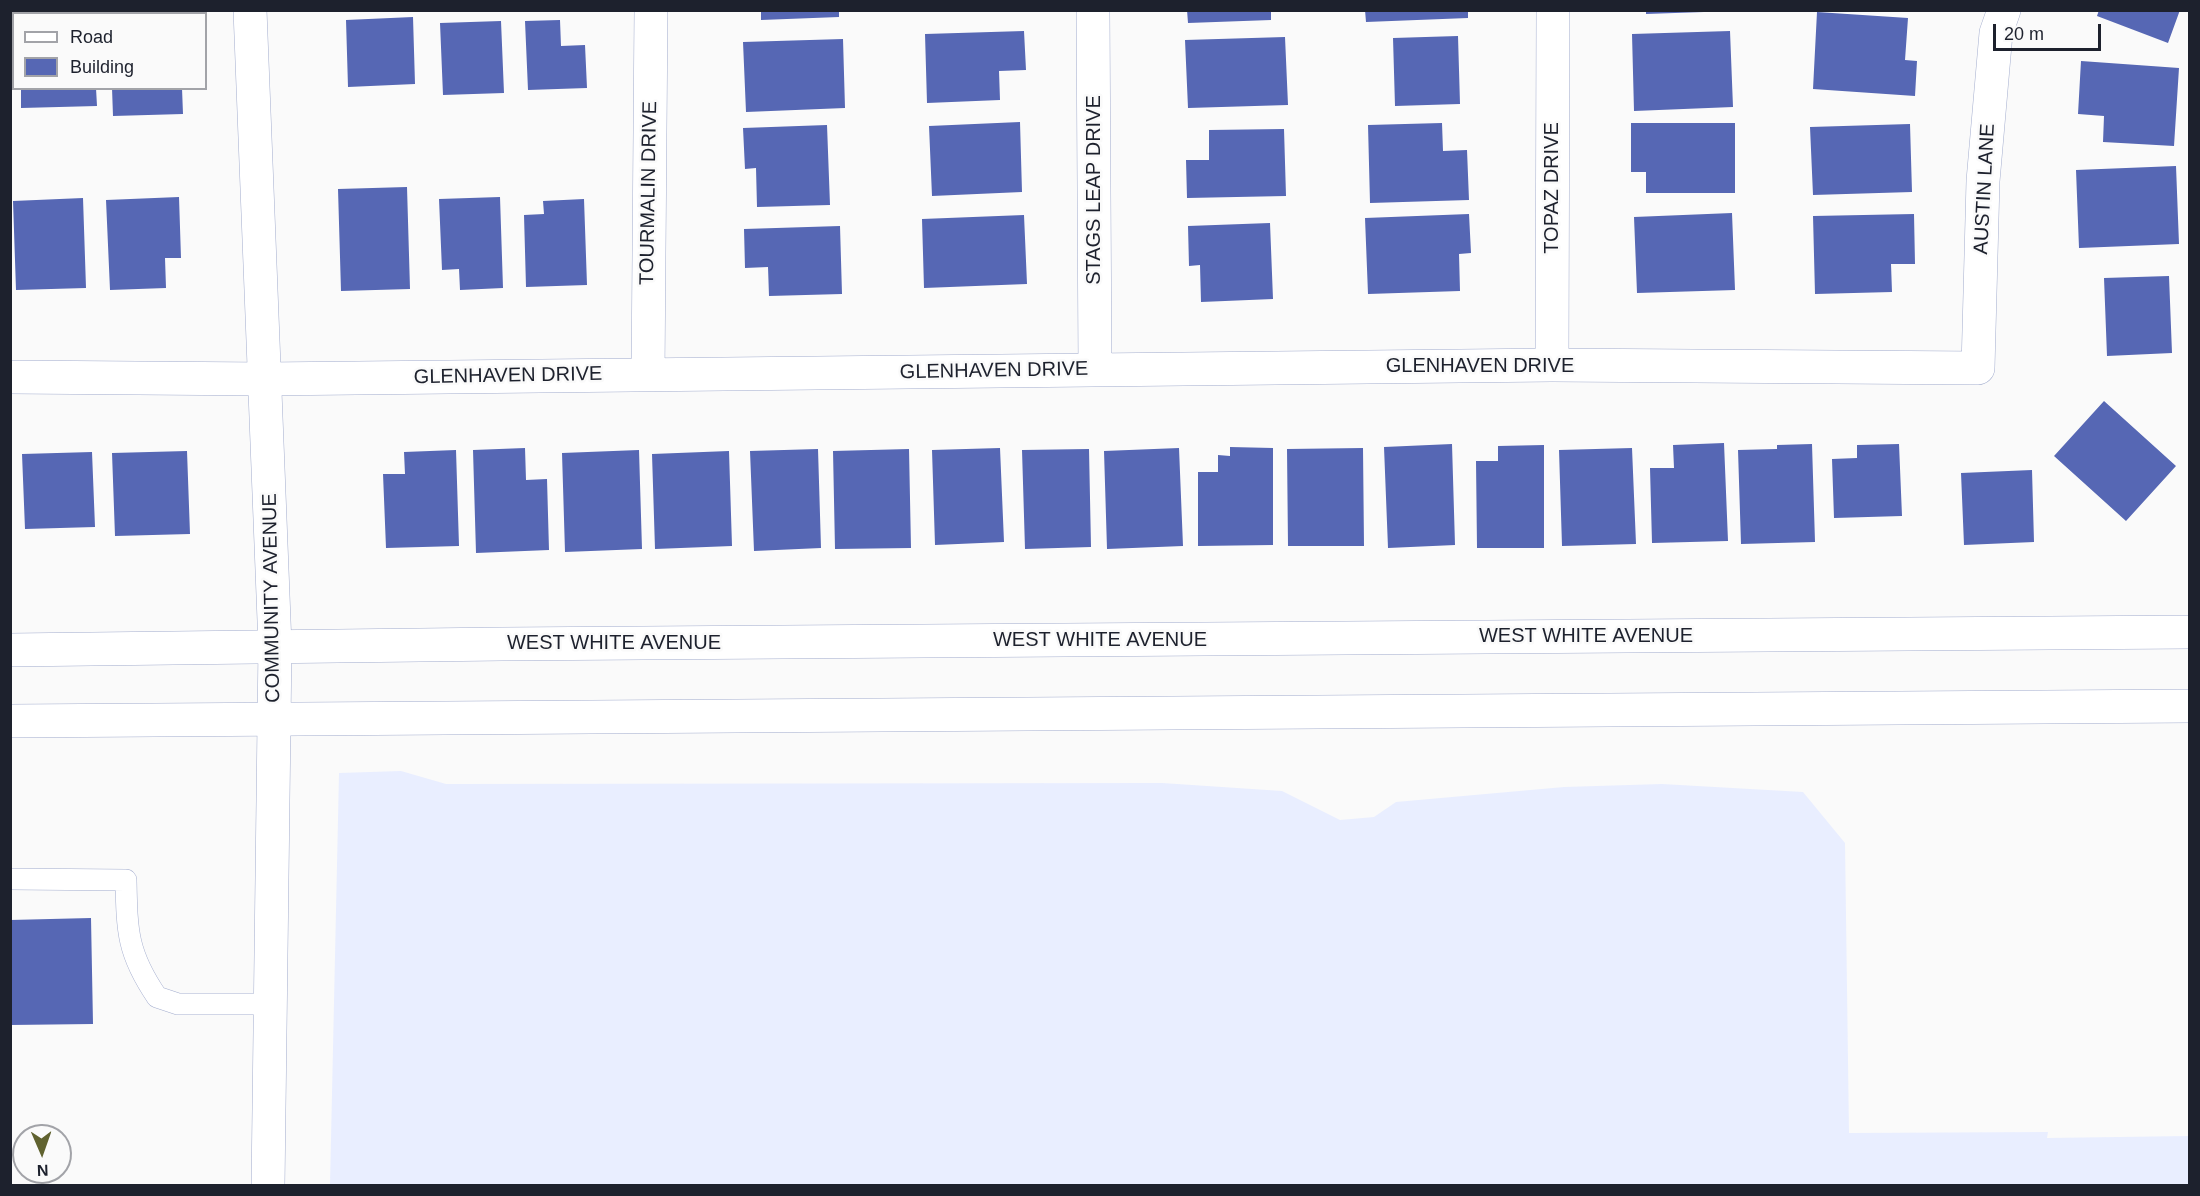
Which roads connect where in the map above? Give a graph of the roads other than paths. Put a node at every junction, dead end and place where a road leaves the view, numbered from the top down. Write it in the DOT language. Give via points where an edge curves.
graph roads {
  1 [pos="250,10"];
  2 [pos="651,10"];
  3 [pos="1093,10"];
  4 [pos="1553,10"];
  5 [pos="2004,10"];
  6 [pos="1552,365"];
  7 [pos="1978,368"];
  8 [pos="1095,370"];
  9 [pos="648,375"];
  10 [pos="10,377"];
  11 [pos="265,379"];
  12 [pos="2190,632"];
  13 [pos="275,646"];
  14 [pos="10,650"];
  15 [pos="2190,706"];
  16 [pos="274,717"];
  17 [pos="10,721"];
  18 [pos="10,879"];
  19 [pos="270,1004"];
  20 [pos="268,1185"];
  1 -- 11 [label="street, COMMUNITY AVENUE"];
  2 -- 9 [label="street, TOURMALIN DRIVE"];
  3 -- 8 [label="street, STAGS LEAP DRIVE"];
  4 -- 6 [label="street, TOPAZ DRIVE"];
  5 -- 7 [label="street, AUSTIN LANE" via="1996,33 1983,181"];
  6 -- 7 [label="street, GLENHAVEN DRIVE"];
  6 -- 8 [label="street, GLENHAVEN DRIVE"];
  8 -- 9 [label="street, GLENHAVEN DRIVE"];
  9 -- 11 [label="street, GLENHAVEN DRIVE"];
  10 -- 11 [label="street, GLENHAVEN DRIVE"];
  11 -- 13 [label="street, COMMUNITY AVENUE"];
  12 -- 13 [label="street, WEST WHITE AVENUE"];
  13 -- 14 [label="street, WEST WHITE AVENUE"];
  13 -- 16 [label="street, COMMUNITY AVENUE"];
  15 -- 16 [label="street"];
  16 -- 17 [label="street"];
  16 -- 19 [label="street, COMMUNITY AVENUE"];
  18 -- 19 [label="lane" via="126,880 127,931 134,957 157,997 178,1004"];
  19 -- 20 [label="street, COMMUNITY AVENUE"];
}
